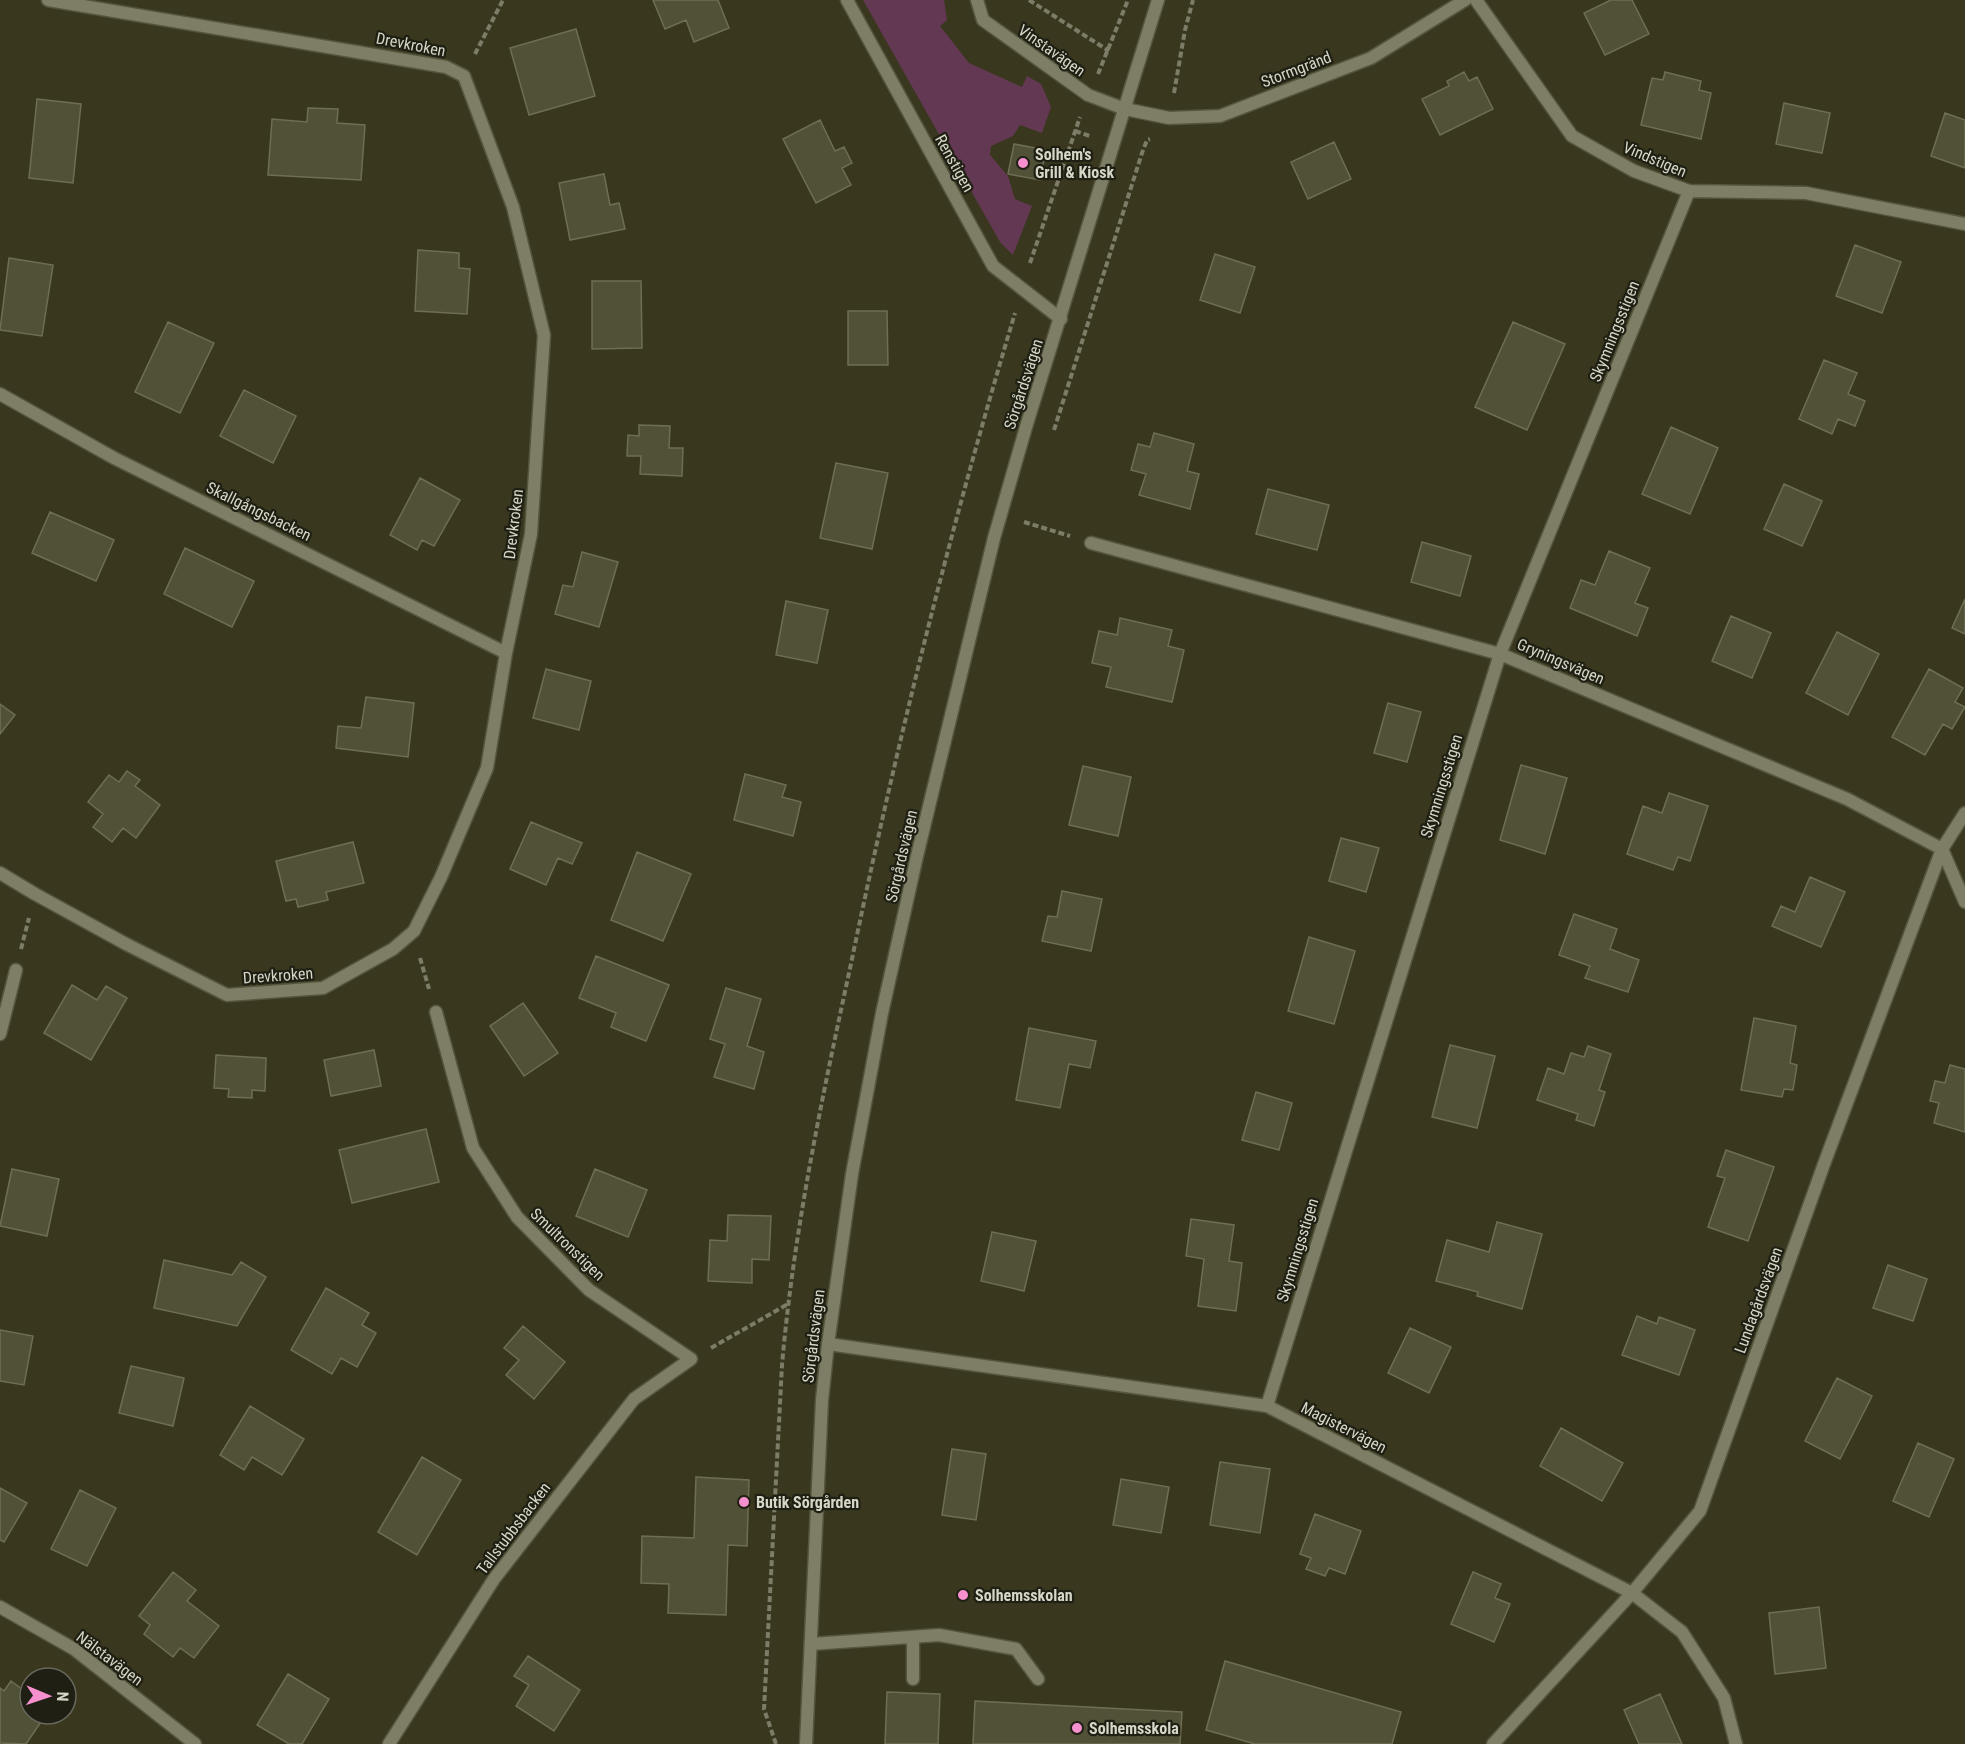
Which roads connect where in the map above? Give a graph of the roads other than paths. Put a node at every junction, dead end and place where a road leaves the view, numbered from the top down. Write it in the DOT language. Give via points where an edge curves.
graph roads {
  1 [pos="48,0"];
  2 [pos="847,0"];
  3 [pos="977,0"];
  4 [pos="1158,0"];
  5 [pos="1465,0"];
  6 [pos="1476,0"];
  7 [pos="1125,109"];
  8 [pos="1689,191"];
  9 [pos="1965,224"];
  10 [pos="1061,319"];
  11 [pos="0,394"];
  12 [pos="1091,543"];
  13 [pos="506,653"];
  14 [pos="1500,654"];
  15 [pos="1965,813"];
  16 [pos="1942,849"];
  17 [pos="0,873"];
  18 [pos="1965,902"];
  19 [pos="16,970"];
  20 [pos="436,1012"];
  21 [pos="0,1034"];
  22 [pos="828,1344"];
  23 [pos="692,1359"];
  24 [pos="1267,1406"];
  25 [pos="1632,1593"];
  26 [pos="0,1607"];
  27 [pos="912,1637"];
  28 [pos="811,1644"];
  29 [pos="913,1679"];
  30 [pos="1038,1679"];
  31 [pos="195,1744"];
  32 [pos="389,1744"];
  33 [pos="806,1744"];
  34 [pos="1493,1744"];
  35 [pos="1736,1744"];
  1 -- 13 [label="street, Drevkroken" via="446,67 464,76 513,207 544,335 531,534"];
  2 -- 10 [label="street, Renstigen" via="993,267"];
  3 -- 7 [label="street, Vinstavägen" via="983,20 1088,95"];
  4 -- 7 [label="street, Sörgårdsvägen"];
  5 -- 7 [label="street, Stormgränd" via="1371,58 1220,116 1169,118"];
  6 -- 8 [label="street, Vindstigen" via="1572,136 1634,171"];
  7 -- 10 [label="street, Sörgårdsvägen"];
  8 -- 9 [label="street, Vindstigen" via="1806,193"];
  8 -- 14 [label="street, Skymningsstigen"];
  10 -- 22 [label="street, Sörgårdsvägen" via="994,538 917,856 852,1174"];
  11 -- 13 [label="street, Skallgångsbacken" via="114,458"];
  12 -- 14 [label="street, Gryningsvägen"];
  13 -- 17 [label="street, Drevkroken" via="487,768 414,932 393,949 322,988 227,995"];
  14 -- 16 [label="street, Gryningsvägen" via="1847,799"];
  14 -- 24 [label="street, Skymningsstigen"];
  15 -- 16 [label="street, Lundagårdsvägen"];
  16 -- 18 [label="street"];
  16 -- 25 [label="street, Lundagårdsvägen" via="1700,1511"];
  19 -- 21 [label="street"];
  20 -- 23 [label="street, Smultronstigen" via="473,1148 517,1218 589,1290"];
  22 -- 24 [label="street, Magistervägen"];
  22 -- 28 [label="street, Sörgårdsvägen"];
  23 -- 32 [label="street, Tallstubbsbacken" via="634,1399 494,1579"];
  24 -- 25 [label="street, Magistervägen"];
  25 -- 34 [label="street, Lundagårdsvägen"];
  25 -- 35 [label="street, Magistervägen" via="1682,1632 1724,1698"];
  26 -- 31 [label="street, Nälstavägen" via="74,1649"];
  27 -- 28 [label="street"];
  27 -- 29 [label="street"];
  27 -- 30 [label="street" via="939,1635 1016,1649"];
  28 -- 33 [label="street, Sörgårdsvägen"];
}
